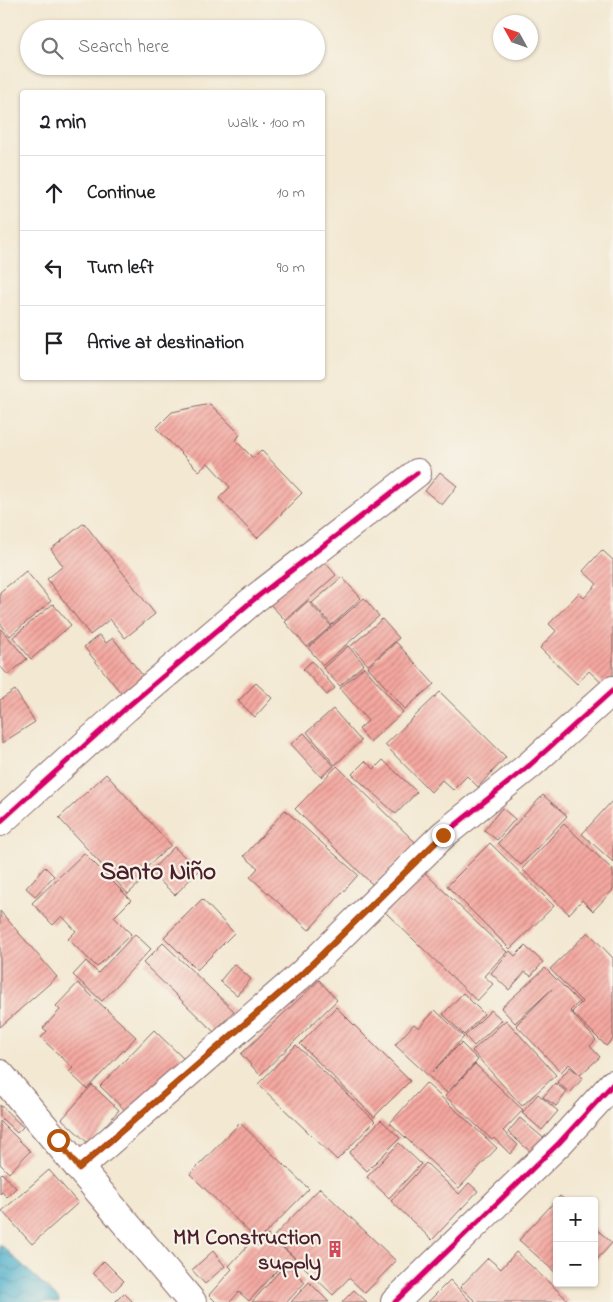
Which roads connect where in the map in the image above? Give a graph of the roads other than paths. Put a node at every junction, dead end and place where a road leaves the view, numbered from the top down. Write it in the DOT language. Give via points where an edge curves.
graph roads {
  1 [pos="417,473"];
  2 [pos="613,690"];
  3 [pos="0,822"];
  4 [pos="0,1074"];
  5 [pos="613,1084"];
  6 [pos="79,1168"];
  7 [pos="192,1302"];
  8 [pos="395,1302"];
  1 -- 3 [label="street" via="252,601 126,708"];
  2 -- 6 [label="street" via="530,765 443,835 302,974"];
  4 -- 6 [label="street"];
  5 -- 8 [label="street" via="559,1143"];
  6 -- 7 [label="street"];
}
